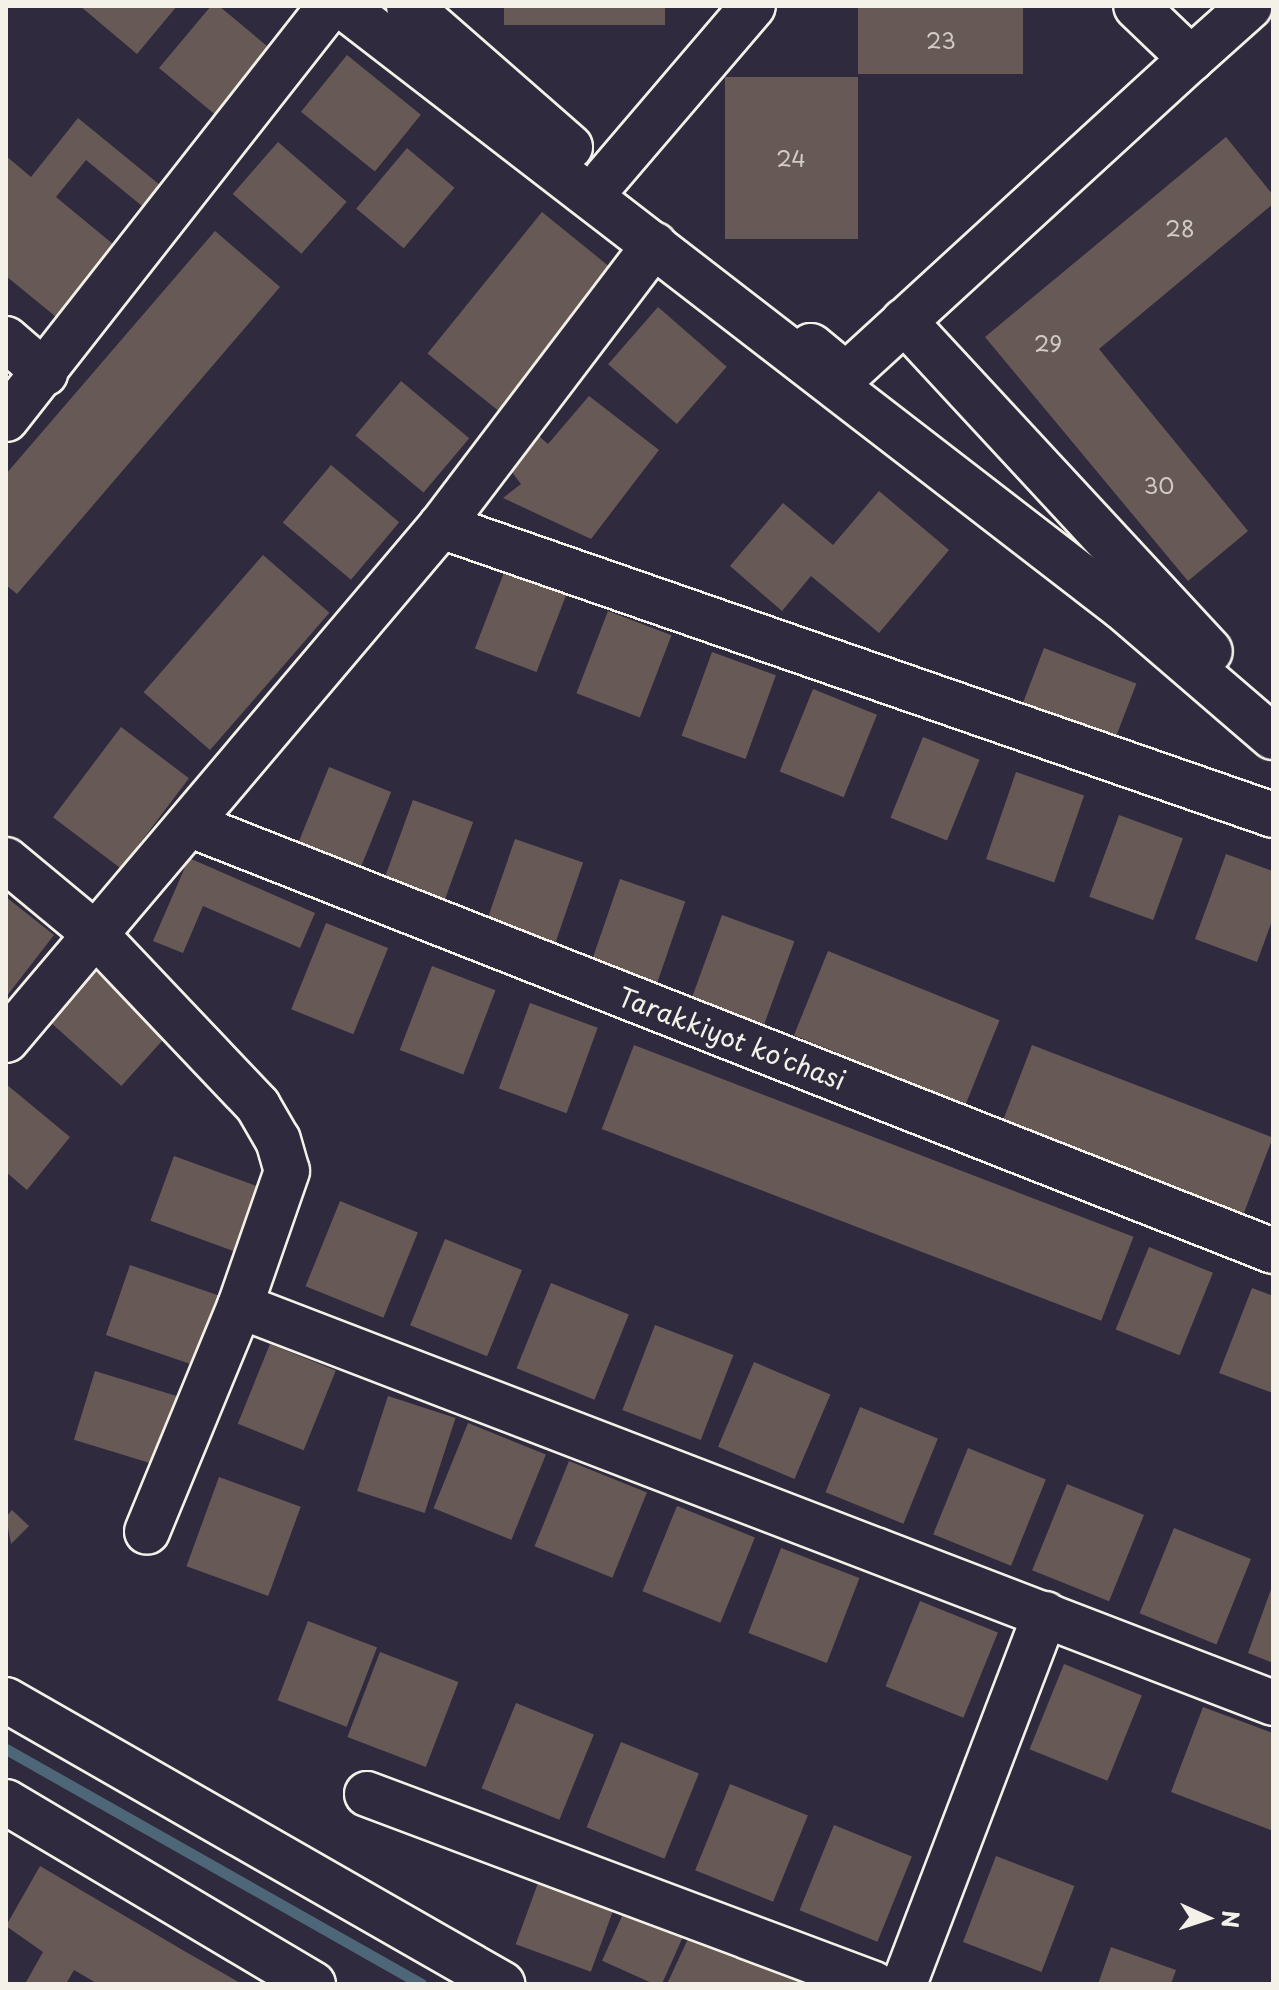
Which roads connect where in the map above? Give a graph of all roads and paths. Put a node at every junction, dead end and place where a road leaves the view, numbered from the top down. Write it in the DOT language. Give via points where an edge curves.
graph roads {
  1 [pos="330,6"];
  2 [pos="343,6"];
  3 [pos="409,6"];
  4 [pos="753,6"];
  5 [pos="1136,6"];
  6 [pos="1250,6"];
  7 [pos="1260,6"];
  8 [pos="1273,18"];
  9 [pos="1191,59"];
  10 [pos="606,178"];
  11 [pos="654,245"];
  12 [pos="904,321"];
  13 [pos="6,339"];
  14 [pos="45,373"];
  15 [pos="6,419"];
  16 [pos="441,526"];
  17 [pos="1273,723"];
  18 [pos="1273,815"];
  19 [pos="191,825"];
  20 [pos="6,860"];
  21 [pos="95,934"];
  22 [pos="6,1040"];
  23 [pos="1273,1251"];
  24 [pos="240,1306"];
  25 [pos="147,1532"];
  26 [pos="1045,1614"];
  27 [pos="6,1700"];
  28 [pos="1273,1703"];
  29 [pos="367,1794"];
  30 [pos="6,1802"];
  31 [pos="313,1984"];
  32 [pos="502,1984"];
  33 [pos="874,1984"];
  34 [pos="904,1984"];
  1 -- 14 [label="street"];
  2 -- 11 [label="street"];
  3 -- 10 [label="street"];
  4 -- 10 [label="street"];
  5 -- 9 [label="street"];
  6 -- 9 [label="street"];
  7 -- 8 [label="street"];
  9 -- 12 [label="street"];
  10 -- 12 [label="street" via="846,375"];
  11 -- 16 [label="street"];
  11 -- 17 [label="street"];
  12 -- 17 [label="street"];
  13 -- 14 [label="street"];
  14 -- 15 [label="street"];
  16 -- 18 [label="street"];
  16 -- 19 [label="street"];
  19 -- 21 [label="street"];
  19 -- 23 [label="street, Tarakkiyot ko'chasi"];
  20 -- 21 [label="street"];
  21 -- 22 [label="street"];
  21 -- 24 [label="street" via="258,1106 278,1140 287,1171"];
  24 -- 25 [label="street"];
  24 -- 26 [label="street"];
  26 -- 28 [label="street"];
  26 -- 34 [label="street"];
  27 -- 32 [label="street"];
  29 -- 33 [label="street"];
  30 -- 31 [label="street"];
}
